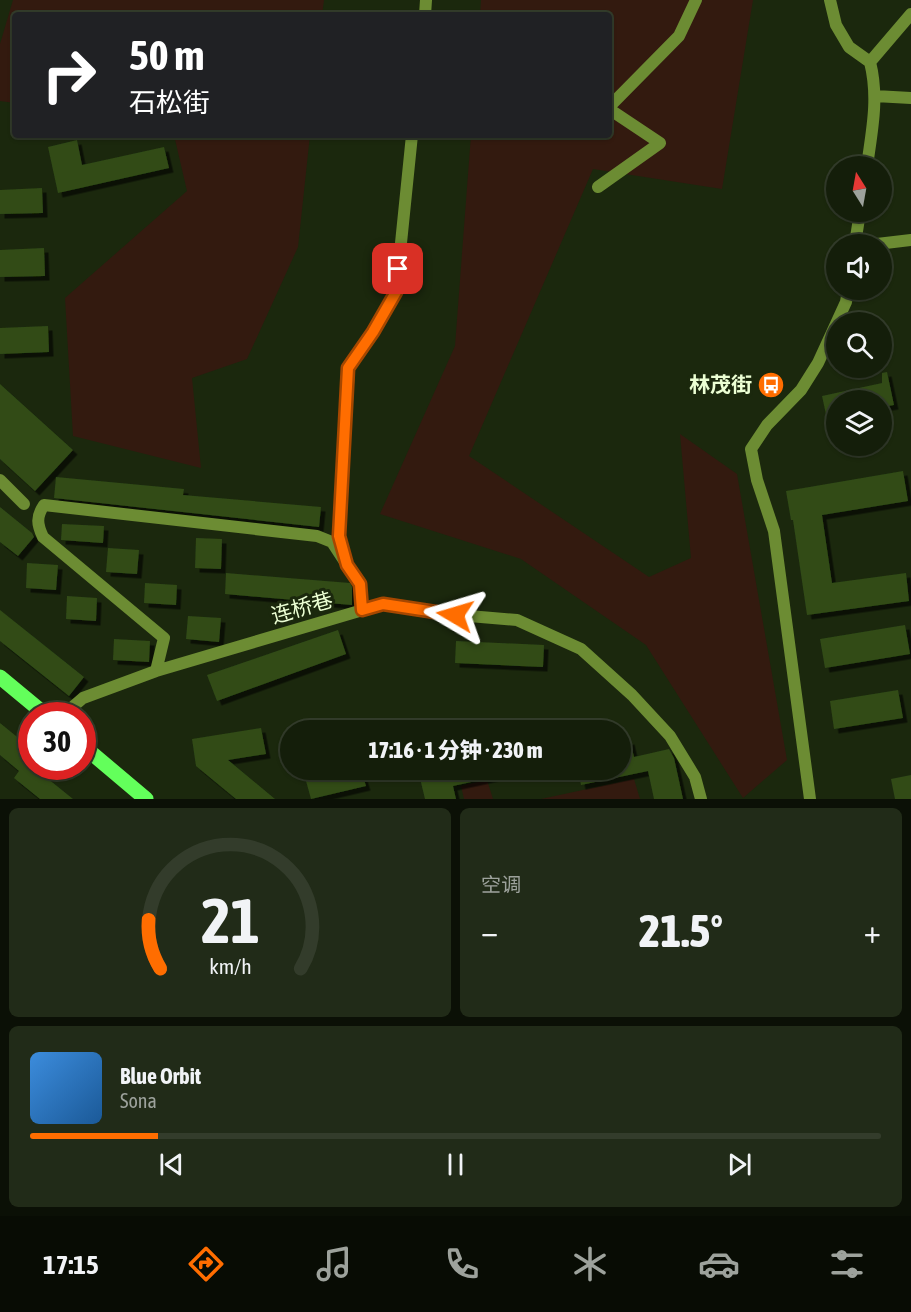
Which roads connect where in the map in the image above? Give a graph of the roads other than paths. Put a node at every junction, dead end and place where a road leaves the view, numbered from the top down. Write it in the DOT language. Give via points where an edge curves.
graph roads {
  1 [pos="696,0"];
  2 [pos="830,0"];
  3 [pos="911,14"];
  4 [pos="870,62"];
  5 [pos="875,96"];
  6 [pos="911,98"];
  7 [pos="612,105"];
  8 [pos="612,110"];
  9 [pos="412,138"];
  10 [pos="869,156"];
  11 [pos="598,188"];
  12 [pos="911,240"];
  13 [pos="892,242"];
  14 [pos="846,300"];
  15 [pos="0,480"];
  16 [pos="24,504"];
  17 [pos="347,565"];
  18 [pos="362,610"];
  19 [pos="156,671"];
  20 [pos="0,677"];
  21 [pos="30,702"];
  22 [pos="78,702"];
  23 [pos="96,758"];
  24 [pos="139,797"];
  25 [pos="701,799"];
  26 [pos="810,799"];
  1 -- 7 [label="street" via="679,36"];
  2 -- 4 [label="street" via="836,26 849,47"];
  3 -- 4 [label="street"];
  4 -- 5 [label="street"];
  5 -- 6 [label="street"];
  5 -- 10 [label="street"];
  8 -- 11 [label="street" via="660,143"];
  9 -- 17 [label="street" via="396,292 348,368 339,536"];
  12 -- 13 [label="street"];
  14 -- 26 [label="street" via="818,363 801,390 751,448 774,531"];
  15 -- 16 [label="street"];
  17 -- 18 [label="street" via="360,584"];
  17 -- 19 [label="street" via="332,542 317,536 44,505 38,525 43,537 164,638"];
  18 -- 19 [label="street, 连桥巷"];
  18 -- 25 [label="street, 连桥巷" via="383,604 517,620 581,649 670,736 695,777"];
  19 -- 22 [label="street, 连桥巷"];
  20 -- 21 [label="main road"];
  23 -- 24 [label="main road"];
}
